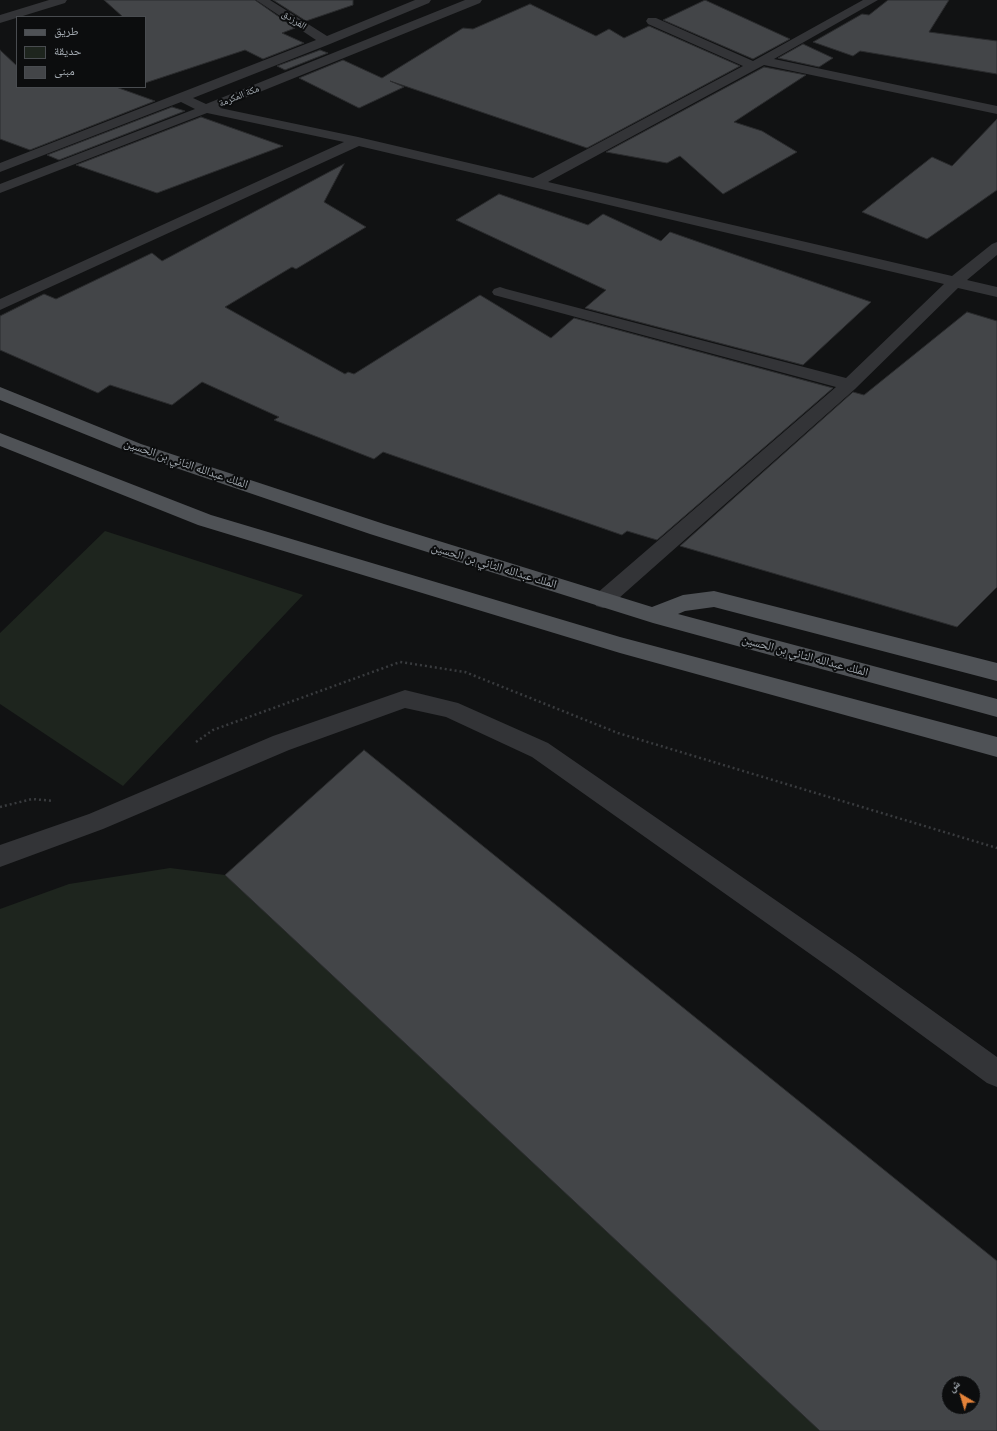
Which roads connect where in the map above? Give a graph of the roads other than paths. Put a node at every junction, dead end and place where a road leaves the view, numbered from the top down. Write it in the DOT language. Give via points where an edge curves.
graph roads {
  1 [pos="61,0"];
  2 [pos="262,0"];
  3 [pos="425,0"];
  4 [pos="476,0"];
  5 [pos="872,0"];
  6 [pos="0,19"];
  7 [pos="652,21"];
  8 [pos="326,41"];
  9 [pos="758,64"];
  10 [pos="182,98"];
  11 [pos="206,109"];
  12 [pos="997,110"];
  13 [pos="358,141"];
  14 [pos="0,168"];
  15 [pos="535,183"];
  16 [pos="0,189"];
  17 [pos="997,247"];
  18 [pos="955,282"];
  19 [pos="500,292"];
  20 [pos="997,292"];
  21 [pos="0,305"];
  22 [pos="849,385"];
  23 [pos="0,393"];
  24 [pos="0,439"];
  25 [pos="603,600"];
  26 [pos="653,615"];
  27 [pos="997,672"];
  28 [pos="997,708"];
  29 [pos="997,747"];
  30 [pos="0,856"];
  31 [pos="997,1074"];
  1 -- 6 [label="street"];
  2 -- 8 [label="street, الفرزدق"];
  3 -- 8 [label="street, مكة المكرمة"];
  4 -- 11 [label="street, مكة المكرمة"];
  5 -- 9 [label="street"];
  7 -- 9 [label="street"];
  8 -- 10 [label="street, مكة المكرمة"];
  9 -- 12 [label="street"];
  9 -- 15 [label="street"];
  10 -- 11 [label="street"];
  10 -- 14 [label="street, مكة المكرمة"];
  11 -- 13 [label="street"];
  11 -- 16 [label="street, مكة المكرمة"];
  13 -- 15 [label="street"];
  13 -- 21 [label="street"];
  15 -- 18 [label="street"];
  17 -- 18 [label="street"];
  18 -- 20 [label="street"];
  18 -- 22 [label="street"];
  19 -- 22 [label="street"];
  22 -- 25 [label="street"];
  23 -- 25 [label="main road, الملك عبدالله الثاني بن الحسين" via="135,448 377,529"];
  24 -- 29 [label="main road" via="205,520 620,645"];
  25 -- 26 [label="main road, الملك عبدالله الثاني بن الحسين"];
  26 -- 27 [label="main road" via="682,603 714,599"];
  26 -- 28 [label="main road, الملك عبدالله الثاني بن الحسين"];
  30 -- 31 [label="street" via="95,822 281,743 405,699 450,708 540,750 846,964"];
}
